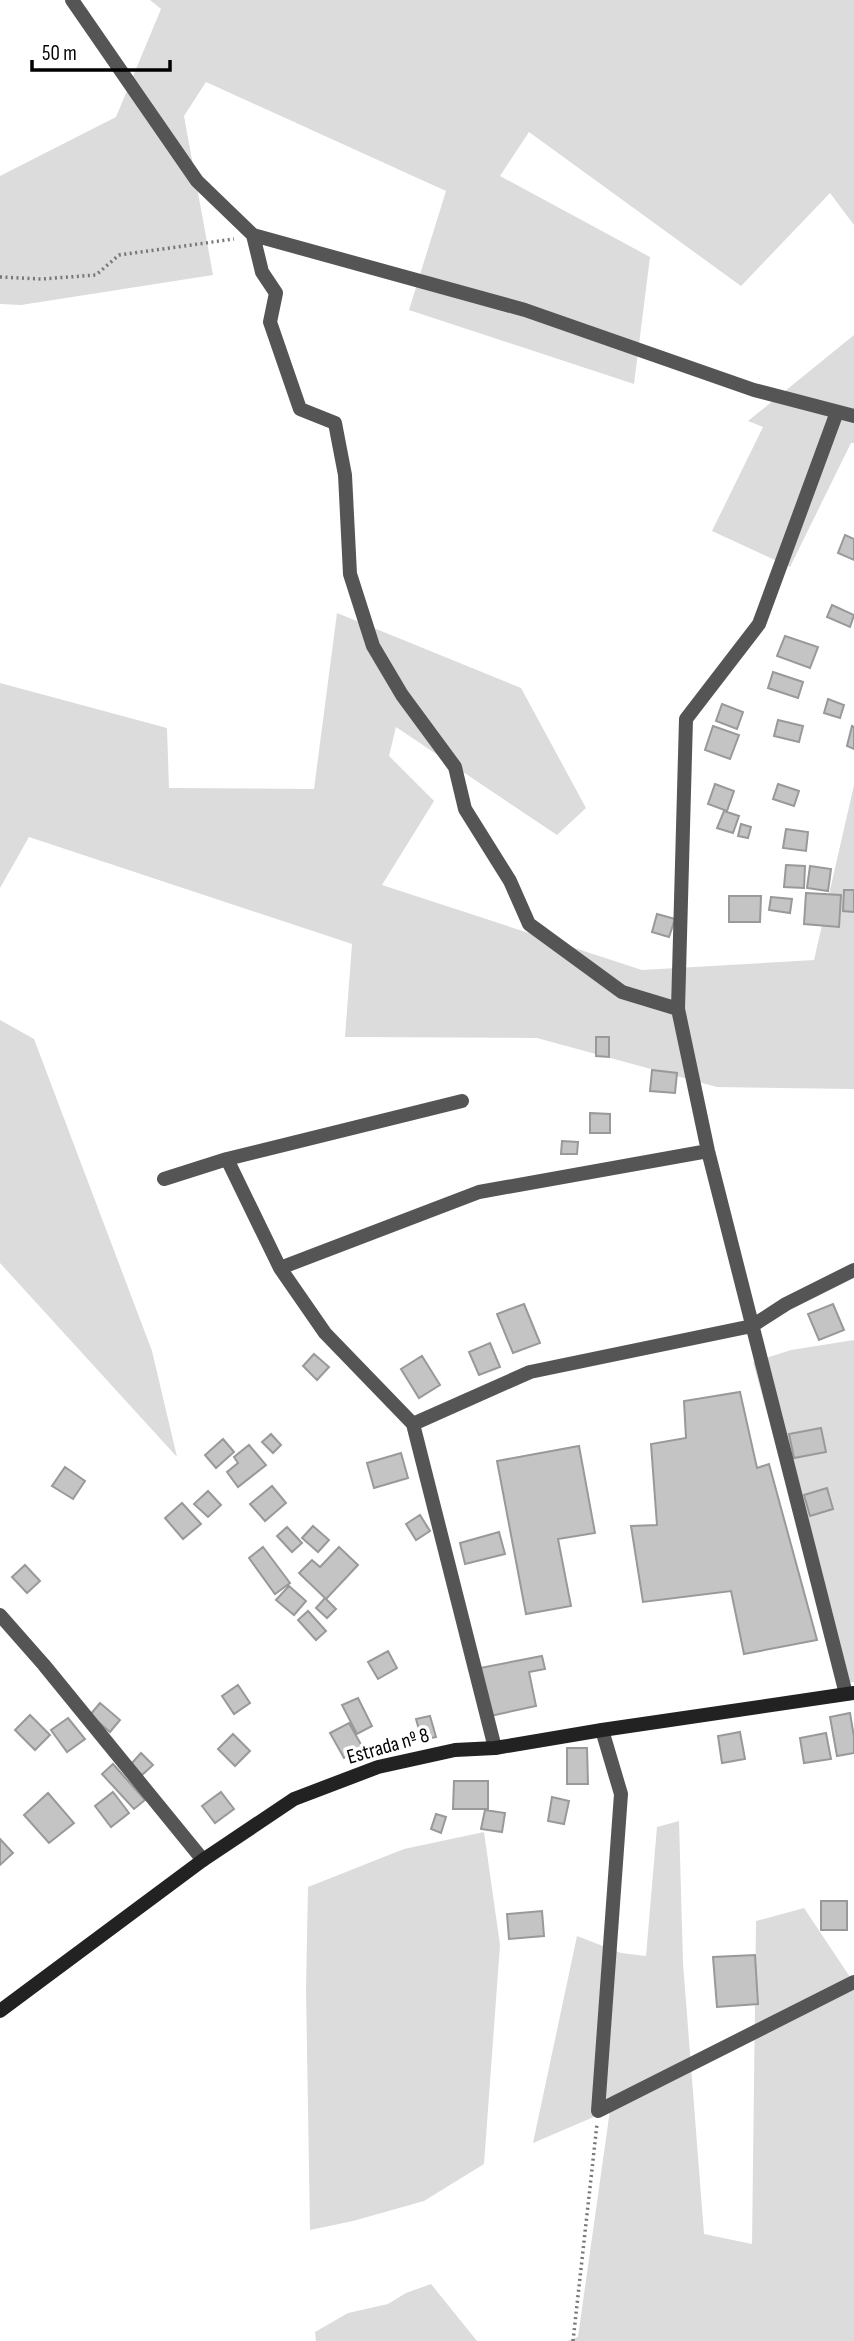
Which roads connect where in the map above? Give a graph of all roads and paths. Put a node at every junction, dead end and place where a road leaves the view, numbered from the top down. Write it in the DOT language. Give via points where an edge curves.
graph roads {
  1 [pos="72,0"];
  2 [pos="253,235"];
  3 [pos="0,277"];
  4 [pos="837,412"];
  5 [pos="854,416"];
  6 [pos="678,1009"];
  7 [pos="462,1101"];
  8 [pos="708,1151"];
  9 [pos="227,1159"];
  10 [pos="164,1179"];
  11 [pos="280,1268"];
  12 [pos="854,1270"];
  13 [pos="752,1326"];
  14 [pos="413,1424"];
  15 [pos="0,1615"];
  16 [pos="850,1694"];
  17 [pos="602,1730"];
  18 [pos="495,1748"];
  19 [pos="203,1860"];
  20 [pos="854,1982"];
  21 [pos="0,2011"];
  22 [pos="598,2112"];
  23 [pos="573,2341"];
  1 -- 2 [label="street" via="197,181"];
  2 -- 3 [label="path" via="118,256 96,275"];
  2 -- 4 [label="street" via="525,310 754,390"];
  2 -- 6 [label="street" via="261,272 276,293 270,322 300,410 335,423 345,475 350,574 373,646 455,767 465,809 510,881 529,924 622,992"];
  4 -- 5 [label="street"];
  4 -- 6 [label="street" via="759,624 686,719"];
  6 -- 8 [label="street"];
  7 -- 9 [label="street"];
  8 -- 11 [label="street" via="479,1192"];
  8 -- 13 [label="street"];
  9 -- 10 [label="street"];
  9 -- 11 [label="street"];
  11 -- 14 [label="street" via="326,1333"];
  12 -- 13 [label="street"];
  13 -- 14 [label="street" via="530,1372"];
  13 -- 16 [label="street"];
  14 -- 18 [label="street"];
  15 -- 19 [label="street"];
  16 -- 17 [label="main road, Estrada nº 8"];
  17 -- 18 [label="main road, Estrada nº 8"];
  17 -- 22 [label="street" via="621,1794"];
  18 -- 19 [label="main road, Estrada nº 8" via="455,1749 378,1767 293,1799"];
  19 -- 21 [label="main road, Estrada nº 8"];
  20 -- 22 [label="street"];
  22 -- 23 [label="path"];
}
